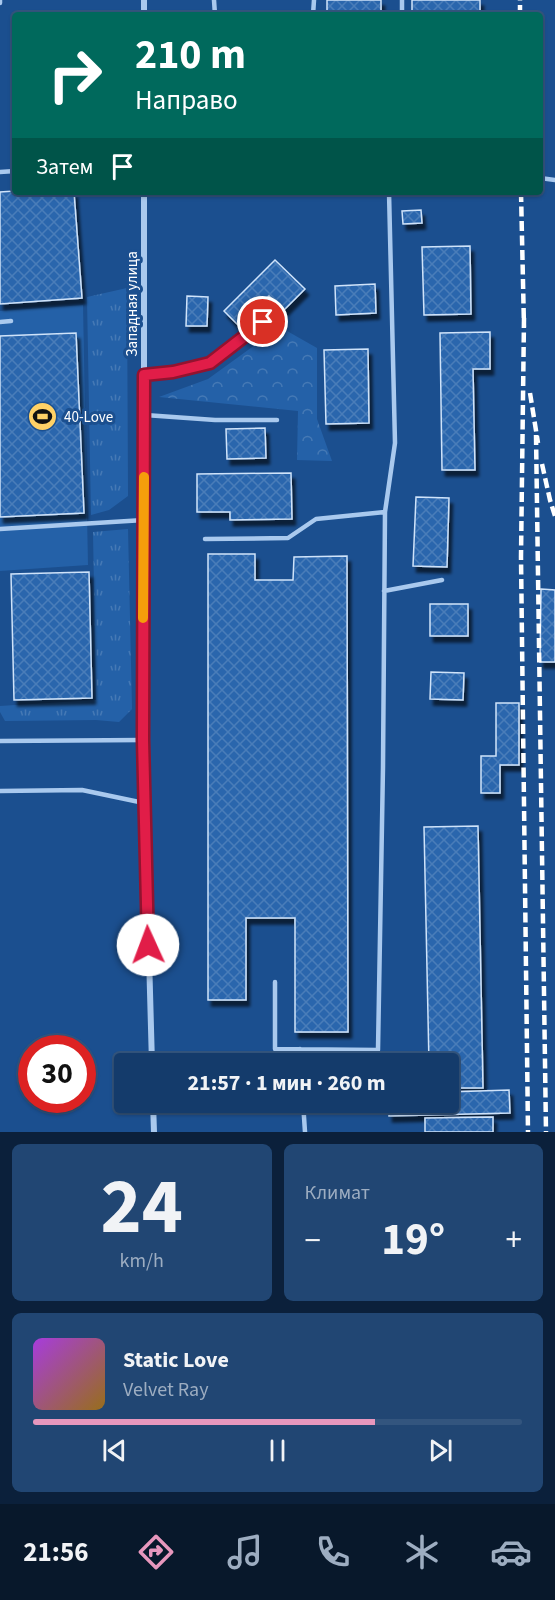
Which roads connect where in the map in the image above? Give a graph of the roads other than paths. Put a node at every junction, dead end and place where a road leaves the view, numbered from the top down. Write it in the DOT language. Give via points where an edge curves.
graph roads {
  1 [pos="144,195"];
  2 [pos="389,195"];
  3 [pos="11,321"];
  4 [pos="0,322"];
  5 [pos="263,322"];
  6 [pos="144,375"];
  7 [pos="145,415"];
  8 [pos="277,420"];
  9 [pos="385,512"];
  10 [pos="144,520"];
  11 [pos="0,529"];
  12 [pos="205,538"];
  13 [pos="442,579"];
  14 [pos="384,591"];
  15 [pos="143,740"];
  16 [pos="0,741"];
  17 [pos="0,791"];
  18 [pos="144,803"];
  19 [pos="275,982"];
  20 [pos="300,1049"];
  21 [pos="152,1053"];
  22 [pos="300,1053"];
  23 [pos="153,1113"];
  24 [pos="304,1113"];
  25 [pos="154,1132"];
  26 [pos="305,1132"];
  1 -- 6 [label="street, Западная улица"];
  2 -- 9 [label="lane" via="395,443"];
  3 -- 4 [label="lane"];
  5 -- 6 [label="lane" via="210,363"];
  6 -- 7 [label="street, Западная улица"];
  7 -- 8 [label="lane"];
  7 -- 10 [label="street, Западная улица"];
  9 -- 12 [label="lane" via="316,519 288,538"];
  9 -- 14 [label="lane"];
  10 -- 11 [label="lane"];
  10 -- 15 [label="street, Западная улица"];
  13 -- 14 [label="lane"];
  14 -- 20 [label="lane" via="378,1050"];
  15 -- 16 [label="lane"];
  15 -- 18 [label="street, Западная улица"];
  17 -- 18 [label="lane" via="82,790"];
  18 -- 21 [label="street, Западная улица"];
  19 -- 20 [label="lane" via="275,1049"];
  20 -- 22 [label="lane"];
  23 -- 25 [label="street"];
  24 -- 26 [label="lane"];
}
